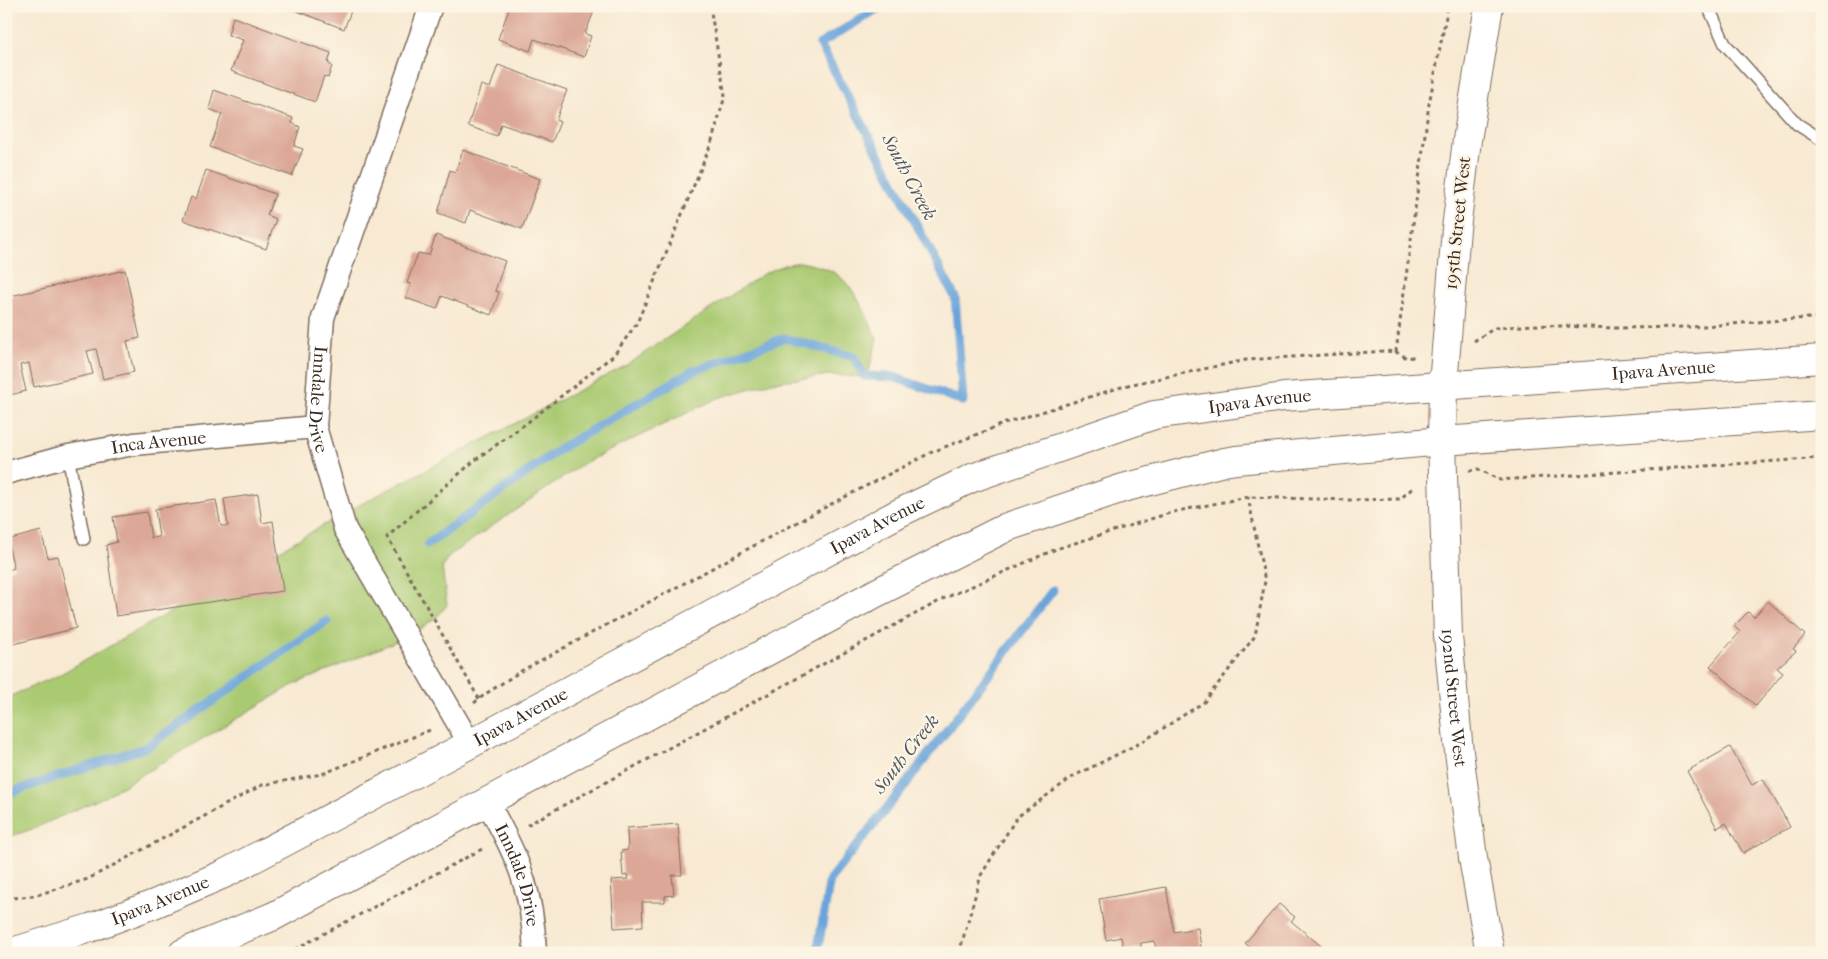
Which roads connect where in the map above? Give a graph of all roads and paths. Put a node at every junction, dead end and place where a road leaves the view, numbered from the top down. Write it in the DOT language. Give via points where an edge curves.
graph roads {
  1 [pos="431,6"];
  2 [pos="710,6"];
  3 [pos="1448,6"];
  4 [pos="1488,6"];
  5 [pos="1708,6"];
  6 [pos="1822,140"];
  7 [pos="1396,352"];
  8 [pos="1822,359"];
  9 [pos="1443,385"];
  10 [pos="1822,415"];
  11 [pos="315,427"];
  12 [pos="1442,440"];
  13 [pos="68,456"];
  14 [pos="1822,458"];
  15 [pos="6,473"];
  16 [pos="1443,478"];
  17 [pos="1248,497"];
  18 [pos="84,539"];
  19 [pos="479,699"];
  20 [pos="470,744"];
  21 [pos="488,802"];
  22 [pos="506,836"];
  23 [pos="9,953"];
  24 [pos="183,953"];
  25 [pos="288,953"];
  26 [pos="535,953"];
  27 [pos="959,953"];
  28 [pos="1490,953"];
  1 -- 11 [label="street, Inndale Drive" via="323,318"];
  2 -- 19 [label="path" via="725,96 711,144 637,323 614,356 474,461 387,537"];
  3 -- 7 [label="path" via="1429,104"];
  4 -- 9 [label="street, 195th Street West" via="1457,220"];
  5 -- 6 [label="lane" via="1725,44 1797,124"];
  8 -- 9 [label="street, Ipava Avenue"];
  9 -- 12 [label="street, 195th Street West"];
  9 -- 20 [label="street, Ipava Avenue" via="1284,397 1154,415 972,478 899,513"];
  10 -- 12 [label="street"];
  11 -- 13 [label="street, Inca Avenue" via="134,444"];
  11 -- 20 [label="street, Inndale Drive" via="345,529"];
  12 -- 16 [label="street, 192nd Street West"];
  12 -- 21 [label="street" via="1224,462 1123,488 1006,528 878,592"];
  13 -- 15 [label="street, Inca Avenue"];
  13 -- 18 [label="lane"];
  14 -- 16 [label="path" via="1500,480 1477,469"];
  16 -- 17 [label="path" via="1418,484 1400,499"];
  16 -- 28 [label="street, 192nd Street West" via="1448,636 1460,770"];
  17 -- 22 [label="path" via="1173,512 1056,549 944,599"];
  17 -- 27 [label="path" via="1265,581 1255,636 1204,702 1142,742 1074,776 1017,817 981,875"];
  20 -- 23 [label="street, Ipava Avenue" via="224,874 90,928"];
  21 -- 22 [label="street, Inndale Drive"];
  21 -- 24 [label="street" via="274,916"];
  22 -- 25 [label="path"];
  22 -- 26 [label="street, Inndale Drive" via="524,878"];
}
